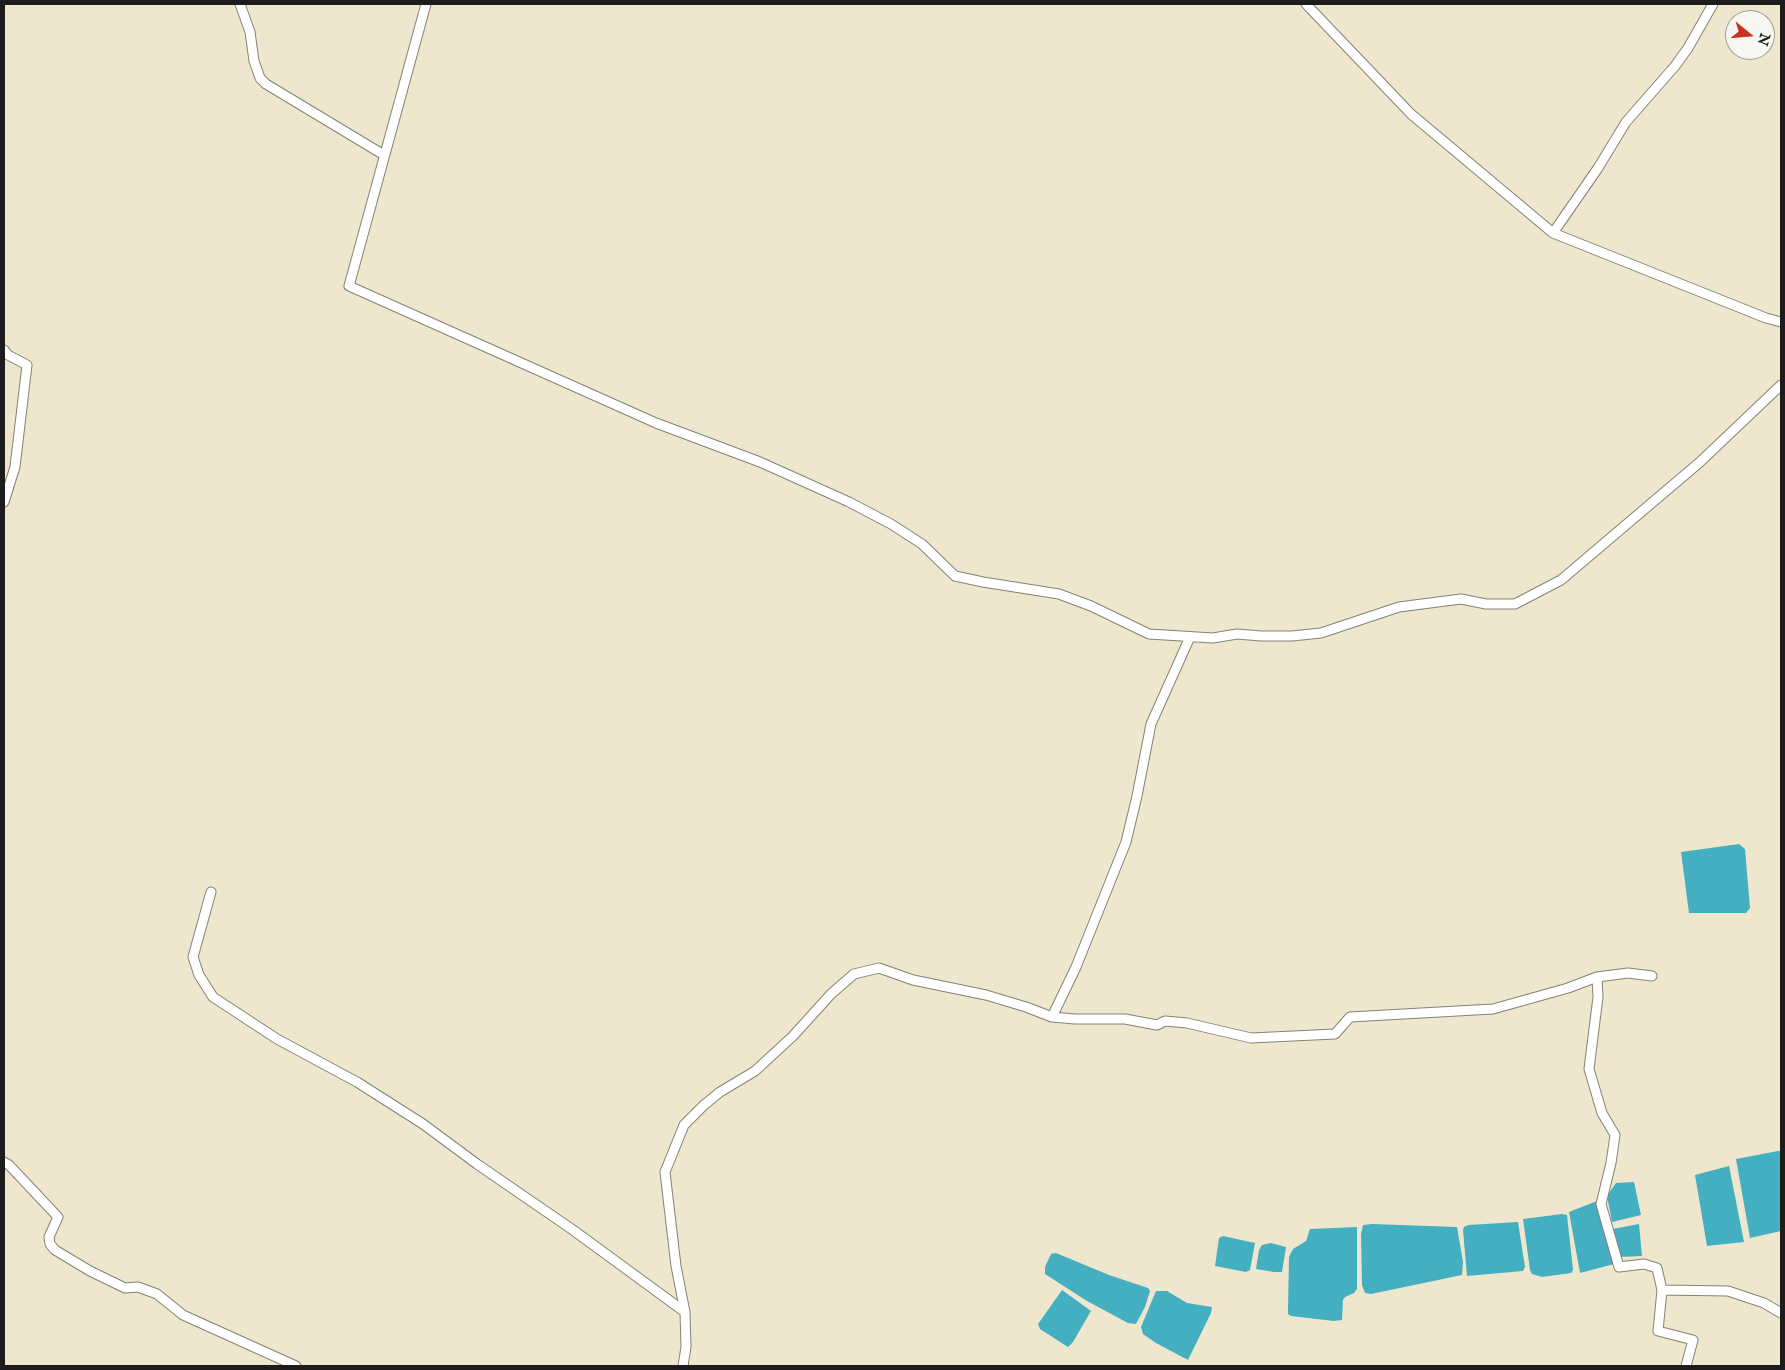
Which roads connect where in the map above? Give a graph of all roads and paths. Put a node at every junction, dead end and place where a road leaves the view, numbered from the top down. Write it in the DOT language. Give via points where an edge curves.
graph roads {
  1 [pos="240,4"];
  2 [pos="426,4"];
  3 [pos="1306,4"];
  4 [pos="1713,4"];
  5 [pos="384,155"];
  6 [pos="1553,233"];
  7 [pos="1781,322"];
  8 [pos="4,350"];
  9 [pos="1781,385"];
  10 [pos="4,502"];
  11 [pos="1190,637"];
  12 [pos="211,892"];
  13 [pos="1652,976"];
  14 [pos="1597,977"];
  15 [pos="1052,1017"];
  16 [pos="4,1162"];
  17 [pos="1662,1290"];
  18 [pos="685,1312"];
  19 [pos="1781,1313"];
  20 [pos="296,1366"];
  21 [pos="683,1366"];
  22 [pos="1686,1366"];
  1 -- 5 [label="street" via="260,78"];
  2 -- 5 [label="street"];
  3 -- 6 [label="street" via="1411,114"];
  4 -- 6 [label="street" via="1688,48 1626,122"];
  5 -- 11 [label="street" via="349,286 656,423 760,462 849,502 922,544 955,576 1059,594 1149,634"];
  6 -- 7 [label="street"];
  8 -- 10 [label="street" via="27,365 14,467"];
  9 -- 11 [label="street" via="1700,462 1560,580 1514,604 1486,604 1461,599 1399,608 1321,633"];
  11 -- 15 [label="street" via="1150,724 1126,842 1076,967"];
  12 -- 18 [label="street" via="194,957 199,975 213,997 277,1039 357,1082 423,1124"];
  13 -- 14 [label="street"];
  14 -- 15 [label="street" via="1493,1009 1350,1018 1335,1034 1251,1038 1187,1023 1165,1021 1157,1025 1125,1019"];
  14 -- 17 [label="street" via="1598,997 1589,1070 1602,1113 1615,1135 1601,1204 1619,1267 1644,1264 1657,1268"];
  15 -- 18 [label="street" via="986,995 913,980 879,968 854,974 830,994 793,1036 755,1071 720,1092 684,1125 665,1172"];
  16 -- 20 [label="street" via="58,1217 50,1237 50,1244 55,1250 125,1288 138,1287 157,1294 183,1315"];
  17 -- 19 [label="street" via="1728,1291 1764,1303"];
  17 -- 22 [label="street" via="1658,1331 1693,1340"];
  18 -- 21 [label="street"];
}
